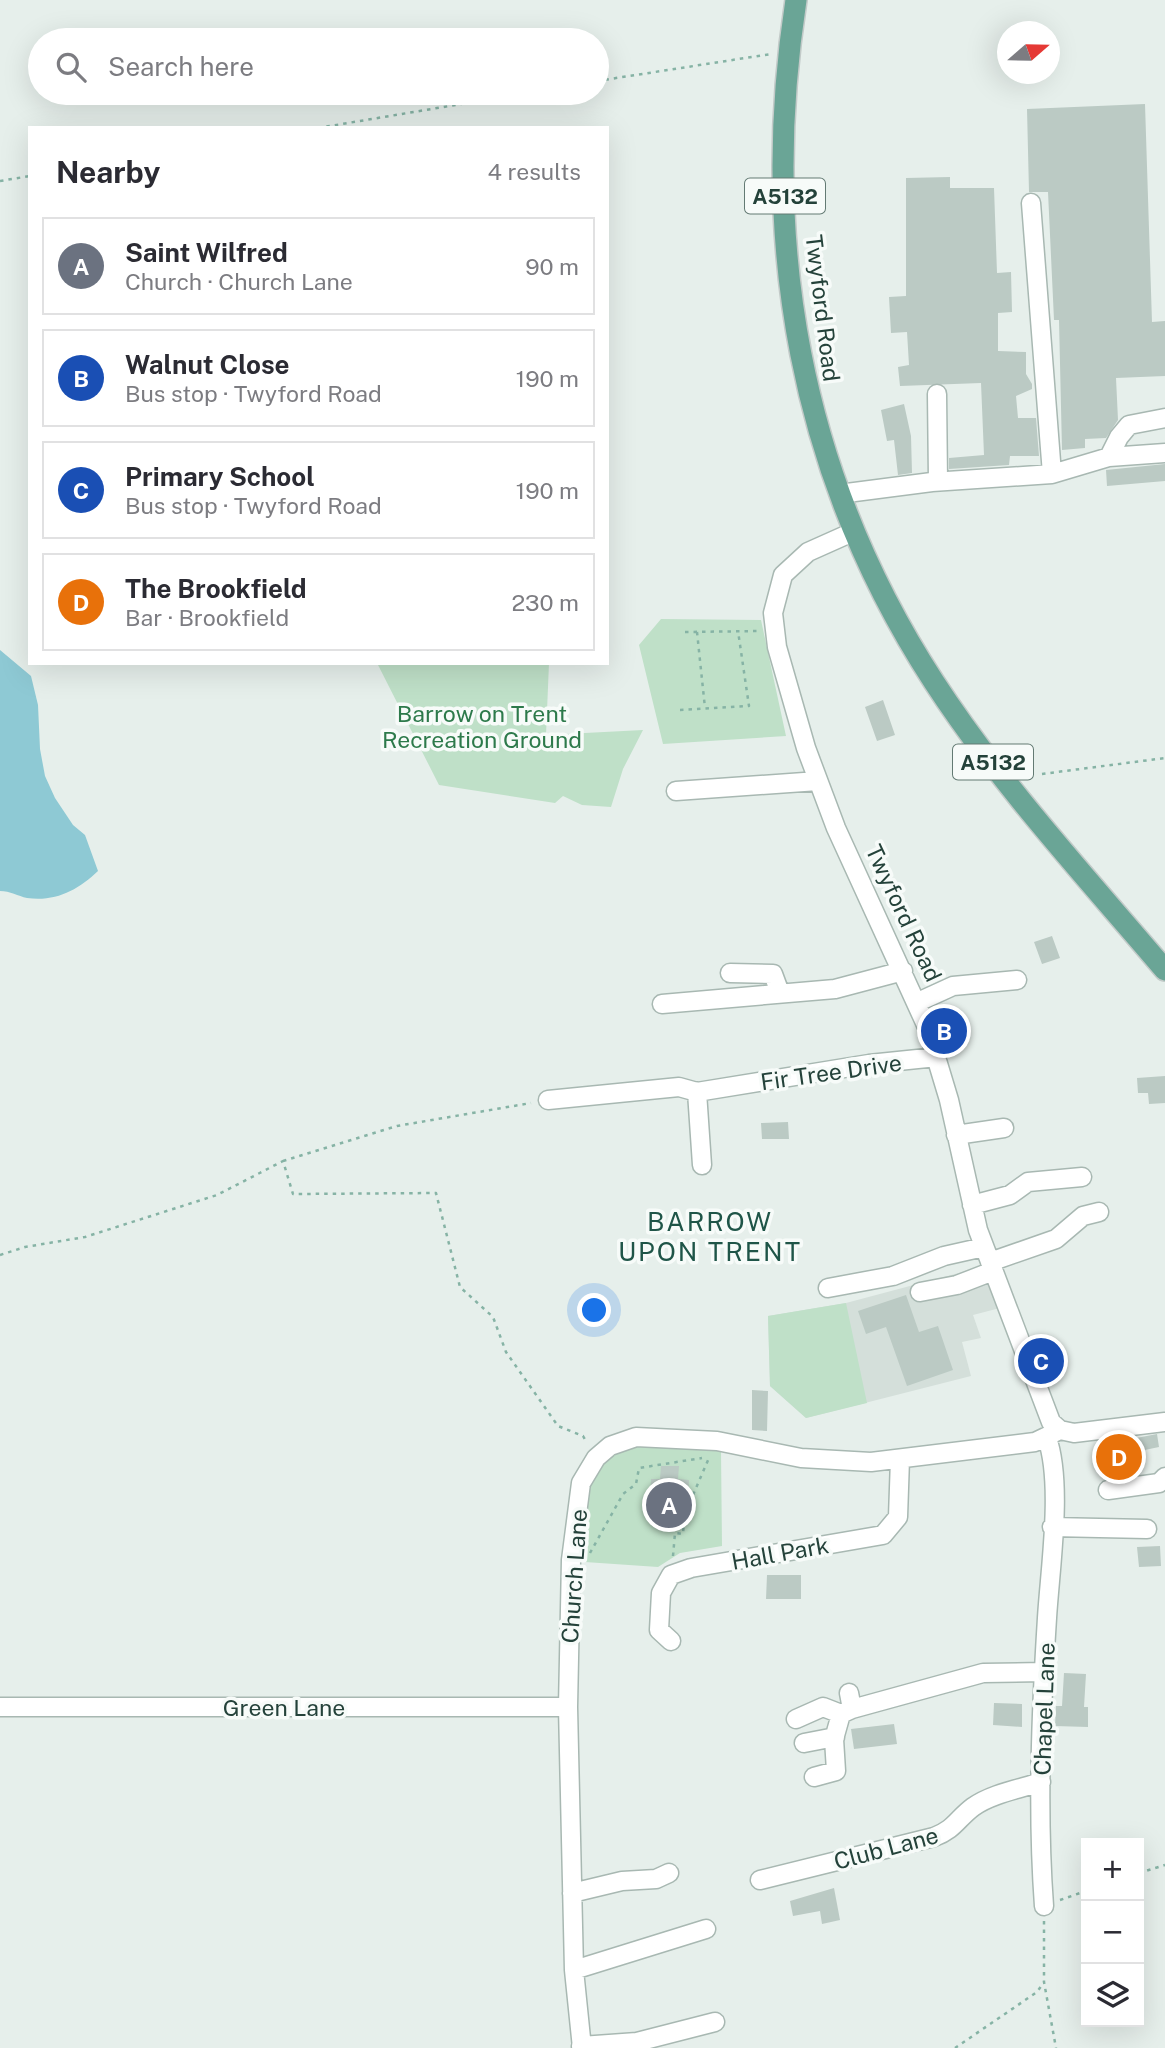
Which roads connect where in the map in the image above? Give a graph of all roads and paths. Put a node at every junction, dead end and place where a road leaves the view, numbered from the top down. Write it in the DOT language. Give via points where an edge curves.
graph roads {
  1 [pos="796,0"];
  2 [pos="788,52"];
  3 [pos="609,79"];
  4 [pos="455,105"];
  5 [pos="330,126"];
  6 [pos="28,176"];
  7 [pos="0,181"];
  8 [pos="1031,203"];
  9 [pos="937,394"];
  10 [pos="1165,418"];
  11 [pos="1165,453"];
  12 [pos="1109,457"];
  13 [pos="1052,474"];
  14 [pos="938,481"];
  15 [pos="839,494"];
  16 [pos="855,531"];
  17 [pos="738,631"];
  18 [pos="775,631"];
  19 [pos="685,632"];
  20 [pos="697,632"];
  21 [pos="705,708"];
  22 [pos="680,710"];
  23 [pos="1165,758"];
  24 [pos="1042,774"];
  25 [pos="818,780"];
  26 [pos="676,791"];
  27 [pos="1165,970"];
  28 [pos="903,971"];
  29 [pos="730,973"];
  30 [pos="1017,980"];
  31 [pos="780,993"];
  32 [pos="918,1002"];
  33 [pos="662,1004"];
  34 [pos="937,1057"];
  35 [pos="697,1092"];
  36 [pos="548,1100"];
  37 [pos="1004,1128"];
  38 [pos="956,1135"];
  39 [pos="283,1161"];
  40 [pos="702,1165"];
  41 [pos="1082,1177"];
  42 [pos="972,1205"];
  43 [pos="1099,1212"];
  44 [pos="0,1255"];
  45 [pos="989,1260"];
  46 [pos="828,1288"];
  47 [pos="920,1292"];
  48 [pos="1165,1424"];
  49 [pos="1054,1434"];
  50 [pos="596,1458"];
  51 [pos="900,1459"];
  52 [pos="1165,1477"];
  53 [pos="1108,1490"];
  54 [pos="1052,1527"];
  55 [pos="1147,1529"];
  56 [pos="571,1560"];
  57 [pos="671,1575"];
  58 [pos="671,1641"];
  59 [pos="1044,1672"];
  60 [pos="847,1705"];
  61 [pos="0,1707"];
  62 [pos="568,1707"];
  63 [pos="796,1719"];
  64 [pos="835,1737"];
  65 [pos="804,1742"];
  66 [pos="814,1777"];
  67 [pos="1041,1782"];
  68 [pos="1165,1865"];
  69 [pos="1144,1871"];
  70 [pos="669,1873"];
  71 [pos="761,1880"];
  72 [pos="572,1893"];
  73 [pos="1081,1893"];
  74 [pos="1044,1906"];
  75 [pos="706,1929"];
  76 [pos="574,1970"];
  77 [pos="1044,1982"];
  78 [pos="715,2022"];
  79 [pos="582,2047"];
  80 [pos="956,2048"];
  81 [pos="1056,2048"];
  1 -- 2 [label="main road, Twyford Road / A5132"];
  2 -- 3 [label="path"];
  2 -- 15 [label="main road, Twyford Road / A5132" via="785,195 793,316 807,392"];
  4 -- 5 [label="path"];
  6 -- 7 [label="path"];
  8 -- 13 [label="street"];
  9 -- 14 [label="street"];
  10 -- 12 [label="street" via="1129,425"];
  11 -- 12 [label="street"];
  12 -- 13 [label="street"];
  13 -- 14 [label="street"];
  14 -- 15 [label="street"];
  15 -- 16 [label="main road, Twyford Road / A5132"];
  16 -- 18 [label="street, Twyford Road" via="808,552 783,575 775,599"];
  16 -- 27 [label="main road, Twyford Road / A5132" via="905,633 964,724"];
  17 -- 18 [label="path"];
  17 -- 20 [label="path"];
  17 -- 21 [label="path" via="749,706"];
  18 -- 25 [label="street, Twyford Road" via="793,707"];
  19 -- 20 [label="path"];
  20 -- 21 [label="path"];
  21 -- 22 [label="path"];
  23 -- 24 [label="path"];
  25 -- 26 [label="street"];
  25 -- 28 [label="street, Twyford Road" via="860,886"];
  28 -- 31 [label="street" via="835,989"];
  28 -- 32 [label="street, Twyford Road"];
  29 -- 31 [label="street" via="773,974"];
  30 -- 32 [label="street" via="953,986"];
  31 -- 33 [label="street"];
  32 -- 34 [label="street, Twyford Road"];
  34 -- 35 [label="street, Fir Tree Drive"];
  34 -- 38 [label="street, Twyford Road"];
  35 -- 36 [label="street, Fir Tree Drive" via="679,1087"];
  35 -- 40 [label="street"];
  36 -- 39 [label="path" via="397,1126"];
  37 -- 38 [label="street"];
  38 -- 42 [label="street, Twyford Road"];
  39 -- 44 [label="path" via="217,1195 85,1237"];
  39 -- 50 [label="path" via="293,1194 436,1193 460,1287 493,1317 506,1352 558,1426 583,1436"];
  41 -- 42 [label="street" via="1028,1182 1010,1195"];
  42 -- 45 [label="street, Twyford Road"];
  43 -- 45 [label="street" via="1083,1216 1056,1239"];
  45 -- 46 [label="street" via="944,1256 893,1276"];
  45 -- 47 [label="street" via="957,1285"];
  45 -- 49 [label="street, Twyford Road"];
  48 -- 49 [label="street"];
  49 -- 51 [label="street" via="1035,1442"];
  49 -- 54 [label="street, Chapel Lane"];
  50 -- 51 [label="street" via="610,1446 636,1437 717,1441 843,1462"];
  50 -- 56 [label="street, Church Lane" via="581,1483"];
  51 -- 57 [label="street, Hall Park" via="898,1517 883,1535"];
  52 -- 53 [label="street" via="1158,1483"];
  54 -- 55 [label="street"];
  54 -- 59 [label="street, Chapel Lane"];
  56 -- 57 [label="path" via="593,1551 623,1494 636,1484 639,1468 710,1455 689,1504 683,1534 675,1533"];
  56 -- 62 [label="street, Church Lane"];
  57 -- 58 [label="street" via="661,1593 659,1630"];
  59 -- 60 [label="street" via="984,1673"];
  59 -- 67 [label="street, Chapel Lane"];
  60 -- 63 [label="street" via="823,1707"];
  60 -- 64 [label="street"];
  61 -- 62 [label="street, Green Lane"];
  62 -- 72 [label="street, Church Lane"];
  64 -- 65 [label="street"];
  64 -- 66 [label="street" via="836,1771"];
  67 -- 71 [label="street, Club Lane" via="981,1802 955,1827 934,1837"];
  67 -- 74 [label="street, Chapel Lane"];
  68 -- 69 [label="path"];
  70 -- 72 [label="street"];
  72 -- 76 [label="street, Church Lane"];
  73 -- 74 [label="path"];
  74 -- 77 [label="path"];
  75 -- 76 [label="street"];
  76 -- 79 [label="street, Church Lane"];
  77 -- 80 [label="path" via="1037,1992"];
  77 -- 81 [label="path"];
  78 -- 79 [label="street" via="637,2042"];
}
